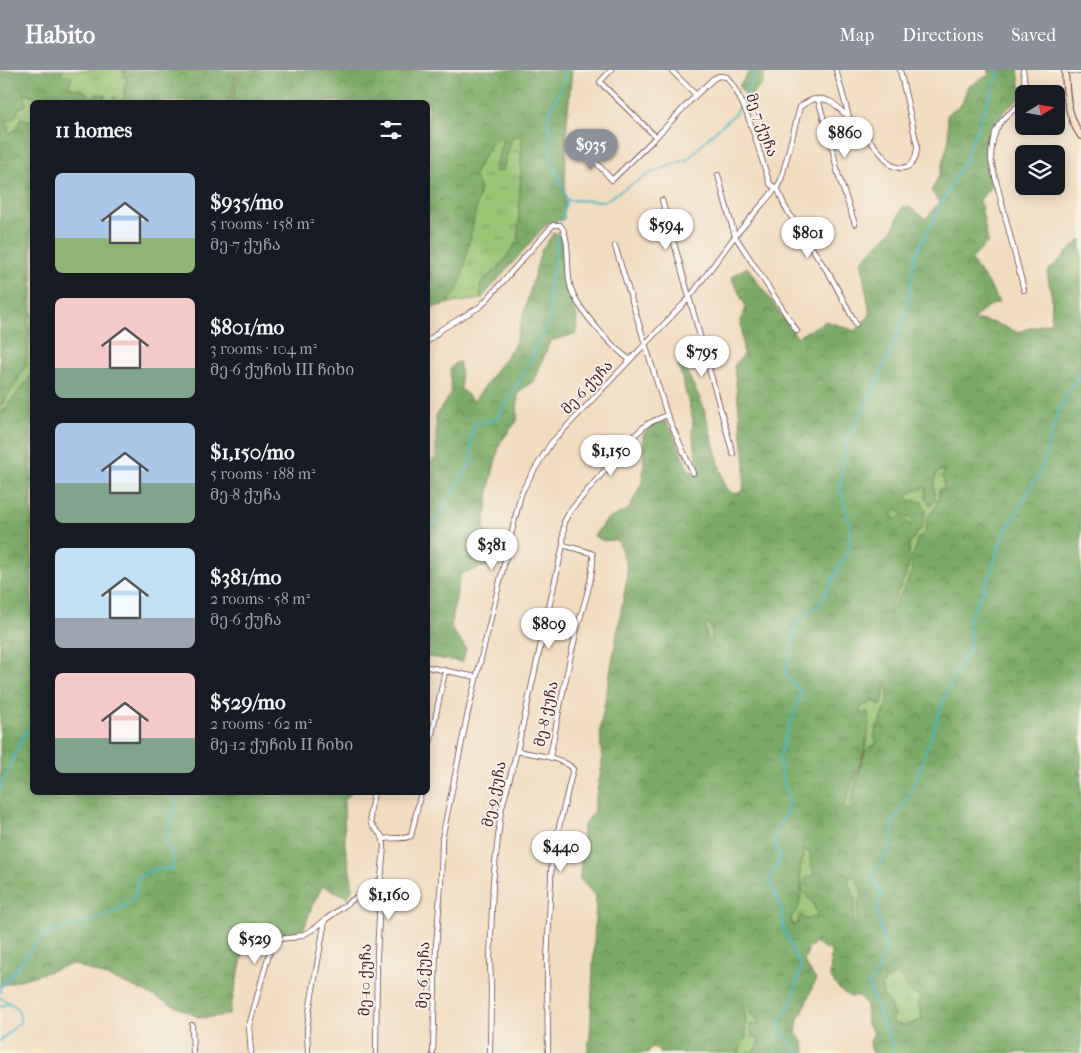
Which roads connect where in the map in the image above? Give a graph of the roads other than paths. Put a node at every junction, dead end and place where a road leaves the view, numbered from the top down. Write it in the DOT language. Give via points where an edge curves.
graph roads {
  1 [pos="611,70"];
  2 [pos="671,70"];
  3 [pos="724,70"];
  4 [pos="836,70"];
  5 [pos="1023,70"];
  6 [pos="1065,70"];
  7 [pos="902,71"];
  8 [pos="1081,72"];
  9 [pos="727,77"];
  10 [pos="1025,85"];
  11 [pos="696,95"];
  12 [pos="818,99"];
  13 [pos="1015,108"];
  14 [pos="850,119"];
  15 [pos="1080,133"];
  16 [pos="656,137"];
  17 [pos="584,149"];
  18 [pos="718,175"];
  19 [pos="778,187"];
  20 [pos="662,200"];
  21 [pos="855,224"];
  22 [pos="735,236"];
  23 [pos="615,246"];
  24 [pos="1024,290"];
  25 [pos="689,298"];
  26 [pos="856,324"];
  27 [pos="797,331"];
  28 [pos="430,339"];
  29 [pos="645,344"];
  30 [pos="630,360"];
  31 [pos="667,415"];
  32 [pos="733,454"];
  33 [pos="693,472"];
  34 [pos="563,546"];
  35 [pos="430,667"];
  36 [pos="445,671"];
  37 [pos="476,677"];
  38 [pos="430,743"];
  39 [pos="517,751"];
  40 [pos="550,757"];
  41 [pos="373,795"];
  42 [pos="420,795"];
  43 [pos="383,839"];
  44 [pos="380,879"];
  45 [pos="325,920"];
  46 [pos="192,1026"];
  47 [pos="193,1053"];
  48 [pos="251,1053"];
  49 [pos="308,1053"];
  50 [pos="376,1053"];
  51 [pos="433,1053"];
  52 [pos="490,1053"];
  53 [pos="548,1053"];
  1 -- 16 [label="street" via="600,82"];
  2 -- 11 [label="street"];
  3 -- 9 [label="street"];
  4 -- 14 [label="street"];
  5 -- 10 [label="street"];
  6 -- 8 [label="street"];
  6 -- 15 [label="street" via="1066,98"];
  7 -- 14 [label="street" via="917,145 916,156 909,166 898,169 891,165"];
  9 -- 11 [label="street" via="719,76"];
  9 -- 19 [label="street, მე-7 ქუჩა" via="745,106 770,184"];
  11 -- 16 [label="street"];
  12 -- 14 [label="street" via="834,103"];
  12 -- 19 [label="street, მე-6 ქუჩა" via="808,100 800,108"];
  12 -- 21 [label="street"];
  13 -- 24 [label="street" via="1000,122 994,134 991,161"];
  16 -- 17 [label="street" via="612,180"];
  18 -- 22 [label="street"];
  19 -- 22 [label="street, მე-6 ქუჩა"];
  19 -- 26 [label="street" via="785,207 831,277"];
  20 -- 25 [label="street"];
  22 -- 25 [label="street, მე-6 ქუჩა"];
  22 -- 27 [label="street"];
  23 -- 29 [label="street"];
  25 -- 29 [label="street, მე-6 ქუჩა"];
  25 -- 32 [label="street"];
  28 -- 30 [label="street" via="481,306 553,225 560,225 564,228 570,285 576,300 596,328"];
  29 -- 30 [label="street, მე-6 ქუჩა"];
  29 -- 31 [label="street"];
  30 -- 37 [label="street, მე-6 ქუჩა" via="551,443 527,482 514,519"];
  31 -- 33 [label="street"];
  31 -- 34 [label="street" via="647,424 634,436 570,511 564,522"];
  34 -- 39 [label="street, მე-9 ქუჩა"];
  34 -- 40 [label="street, მე-8 ქუჩა" via="593,554 593,560"];
  35 -- 36 [label="street"];
  36 -- 37 [label="street"];
  36 -- 38 [label="street"];
  37 -- 51 [label="street, მე-6 ქუჩა" via="442,839"];
  39 -- 40 [label="street, მე-8 ქუჩა"];
  39 -- 52 [label="street, მე-9 ქუჩა" via="501,811 493,882"];
  40 -- 53 [label="street, მე-8 ქუჩა" via="573,768 552,856"];
  41 -- 43 [label="street" via="371,824"];
  42 -- 43 [label="street" via="411,836"];
  43 -- 44 [label="street, მე-10 ქუჩა"];
  44 -- 45 [label="street"];
  44 -- 50 [label="street, მე-10 ქუჩა"];
  45 -- 48 [label="street" via="314,929 272,943 249,1026"];
  45 -- 49 [label="street" via="307,1029"];
  46 -- 47 [label="street"];
}
